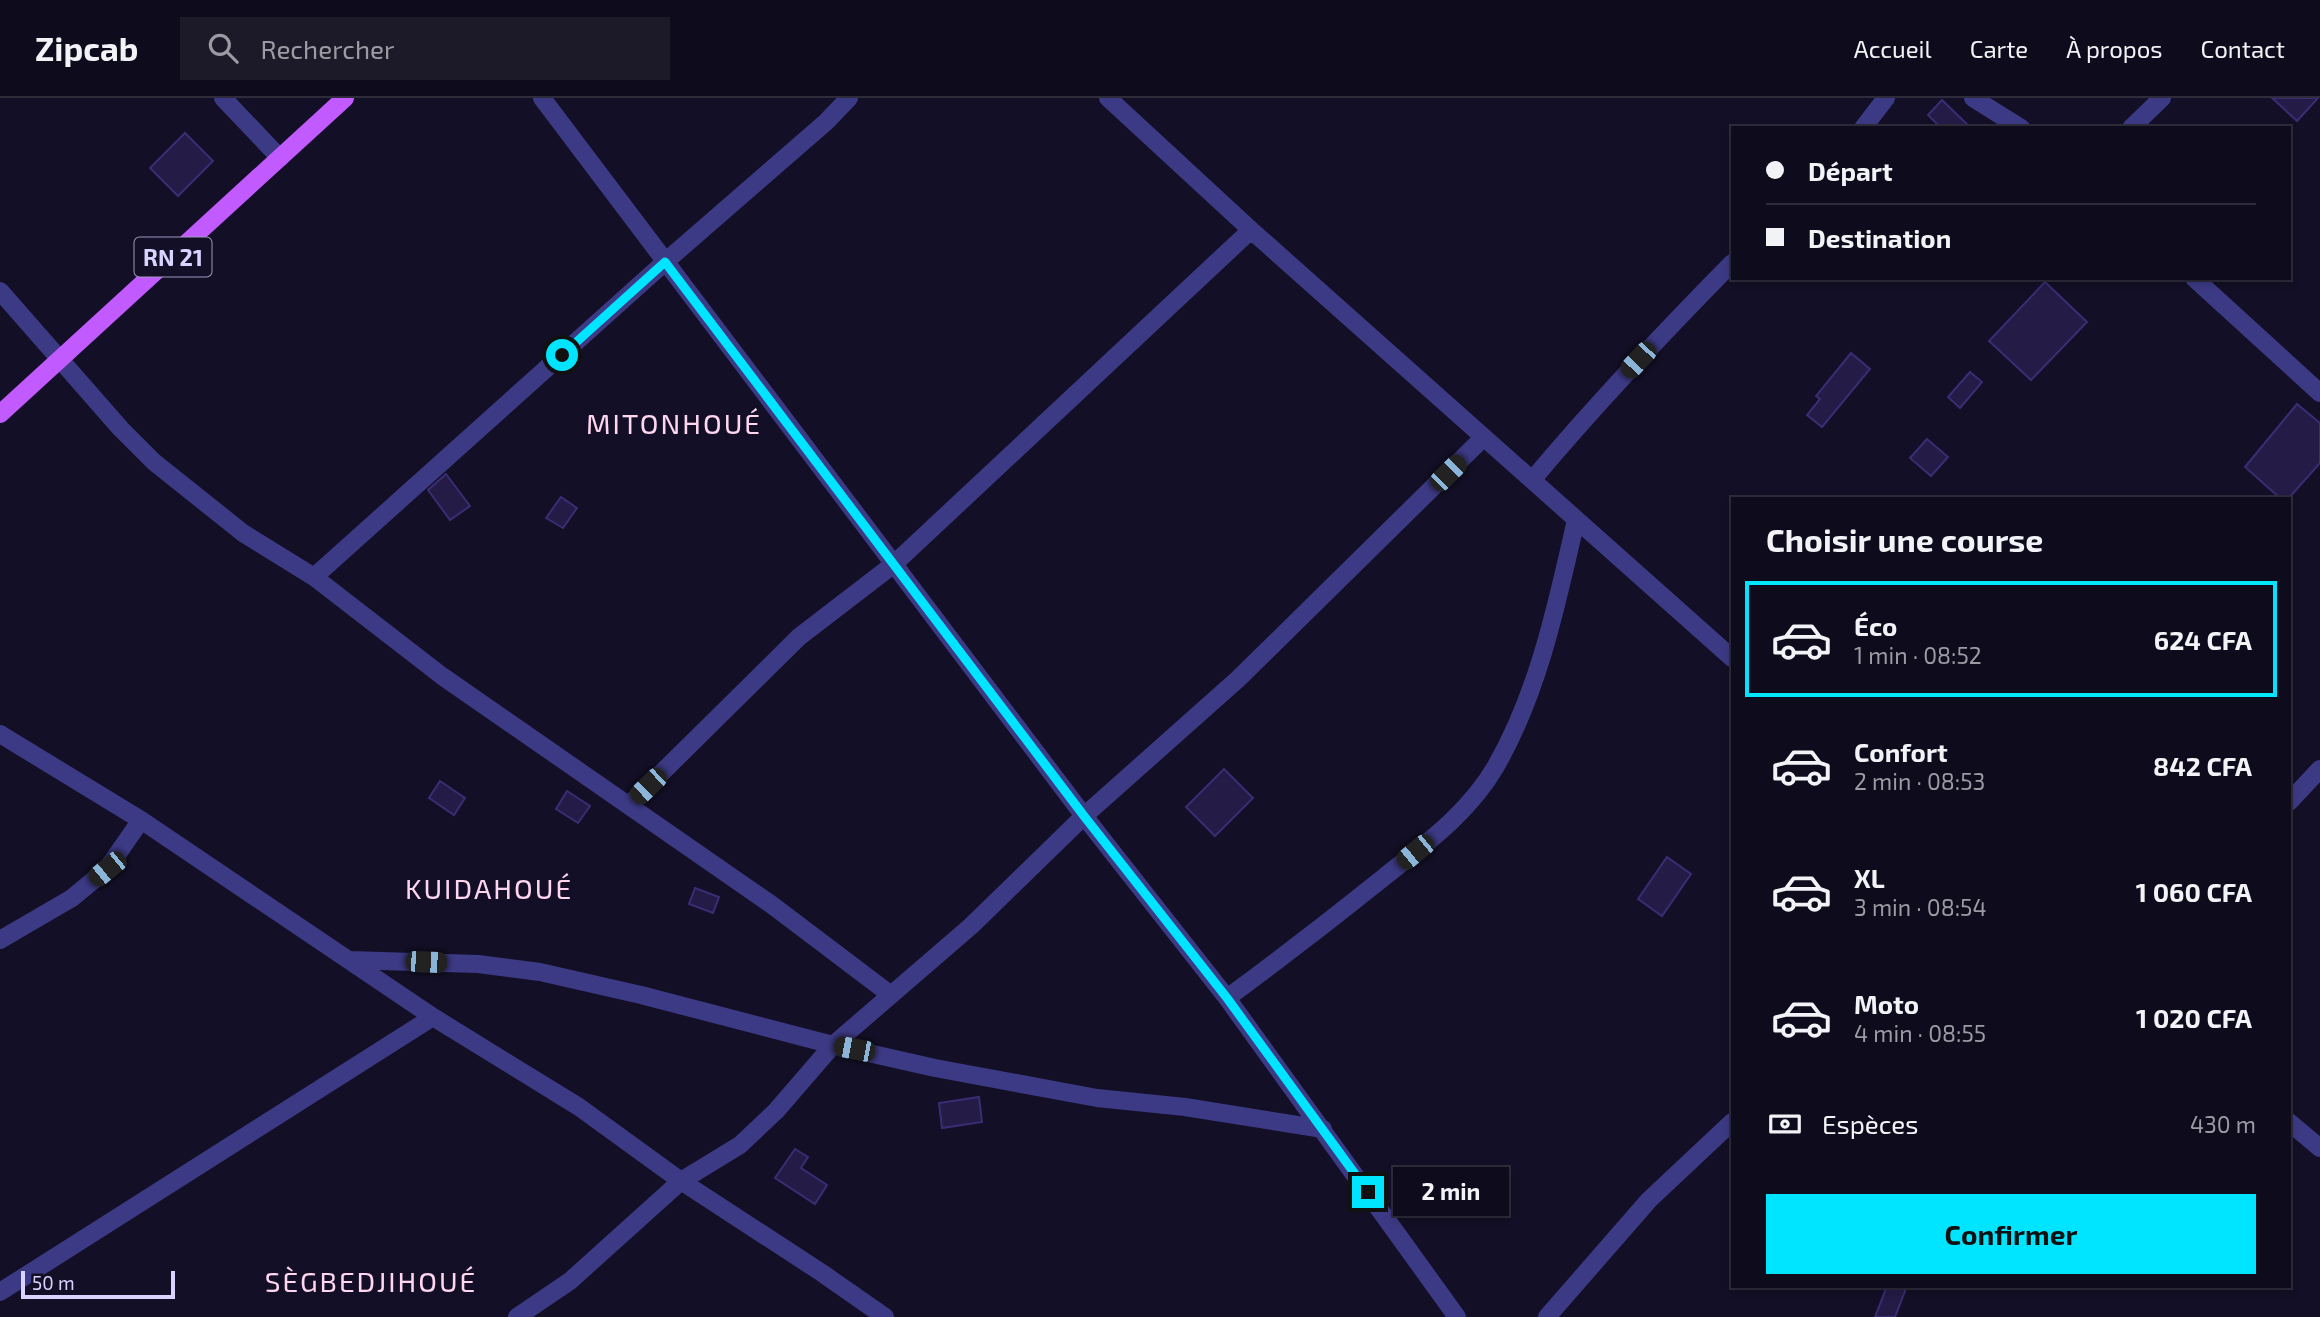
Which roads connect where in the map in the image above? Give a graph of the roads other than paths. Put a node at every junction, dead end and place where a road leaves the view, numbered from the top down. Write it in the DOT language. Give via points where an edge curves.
graph roads {
  1 [pos="223,98"];
  2 [pos="345,98"];
  3 [pos="542,98"];
  4 [pos="849,98"];
  5 [pos="1108,98"];
  6 [pos="1886,98"];
  7 [pos="1973,98"];
  8 [pos="2162,98"];
  9 [pos="1865,126"];
  10 [pos="2018,126"];
  11 [pos="2133,126"];
  12 [pos="280,158"];
  13 [pos="1251,230"];
  14 [pos="665,262"];
  15 [pos="1731,264"];
  16 [pos="2196,280"];
  17 [pos="0,291"];
  18 [pos="60,359"];
  19 [pos="2320,393"];
  20 [pos="0,414"];
  21 [pos="1484,437"];
  22 [pos="1533,479"];
  23 [pos="1576,520"];
  24 [pos="894,564"];
  25 [pos="314,578"];
  26 [pos="1731,657"];
  27 [pos="0,734"];
  28 [pos="2320,769"];
  29 [pos="2291,800"];
  30 [pos="629,805"];
  31 [pos="1084,816"];
  32 [pos="141,820"];
  33 [pos="0,940"];
  34 [pos="349,960"];
  35 [pos="891,995"];
  36 [pos="1227,998"];
  37 [pos="433,1017"];
  38 [pos="833,1045"];
  39 [pos="1731,1123"];
  40 [pos="2291,1124"];
  41 [pos="1323,1129"];
  42 [pos="2320,1148"];
  43 [pos="681,1181"];
  44 [pos="0,1292"];
  45 [pos="517,1317"];
  46 [pos="885,1317"];
  47 [pos="1457,1317"];
  48 [pos="1547,1317"];
  1 -- 12 [label="street"];
  2 -- 12 [label="main road, RN 21"];
  3 -- 14 [label="street"];
  4 -- 14 [label="street"];
  5 -- 13 [label="street"];
  6 -- 9 [label="street"];
  7 -- 10 [label="street"];
  8 -- 11 [label="street"];
  12 -- 18 [label="main road, RN 21"];
  13 -- 21 [label="street"];
  13 -- 24 [label="street"];
  14 -- 24 [label="street"];
  14 -- 25 [label="street"];
  15 -- 22 [label="street" via="1591,410"];
  16 -- 19 [label="street"];
  17 -- 18 [label="street"];
  18 -- 20 [label="main road, RN 21"];
  18 -- 25 [label="street" via="155,462 243,533"];
  21 -- 22 [label="street"];
  21 -- 31 [label="street" via="1238,679"];
  22 -- 23 [label="street"];
  23 -- 26 [label="street"];
  23 -- 36 [label="street" via="1553,617 1523,712 1494,768 1454,820"];
  24 -- 30 [label="street" via="799,638"];
  24 -- 31 [label="street"];
  25 -- 30 [label="street" via="442,676"];
  27 -- 32 [label="street"];
  28 -- 29 [label="street"];
  30 -- 35 [label="street"];
  31 -- 35 [label="street" via="971,926"];
  31 -- 36 [label="street"];
  32 -- 33 [label="street" via="107,869 72,898"];
  32 -- 34 [label="street"];
  34 -- 37 [label="street"];
  34 -- 38 [label="street" via="478,964 540,972"];
  35 -- 38 [label="street"];
  36 -- 41 [label="street"];
  37 -- 43 [label="street" via="579,1107"];
  37 -- 44 [label="street"];
  38 -- 41 [label="street" via="1097,1098"];
  38 -- 43 [label="street" via="740,1145"];
  39 -- 48 [label="street" via="1649,1200"];
  40 -- 42 [label="street"];
  41 -- 47 [label="street"];
  43 -- 45 [label="street" via="570,1280"];
  43 -- 46 [label="street"];
}
